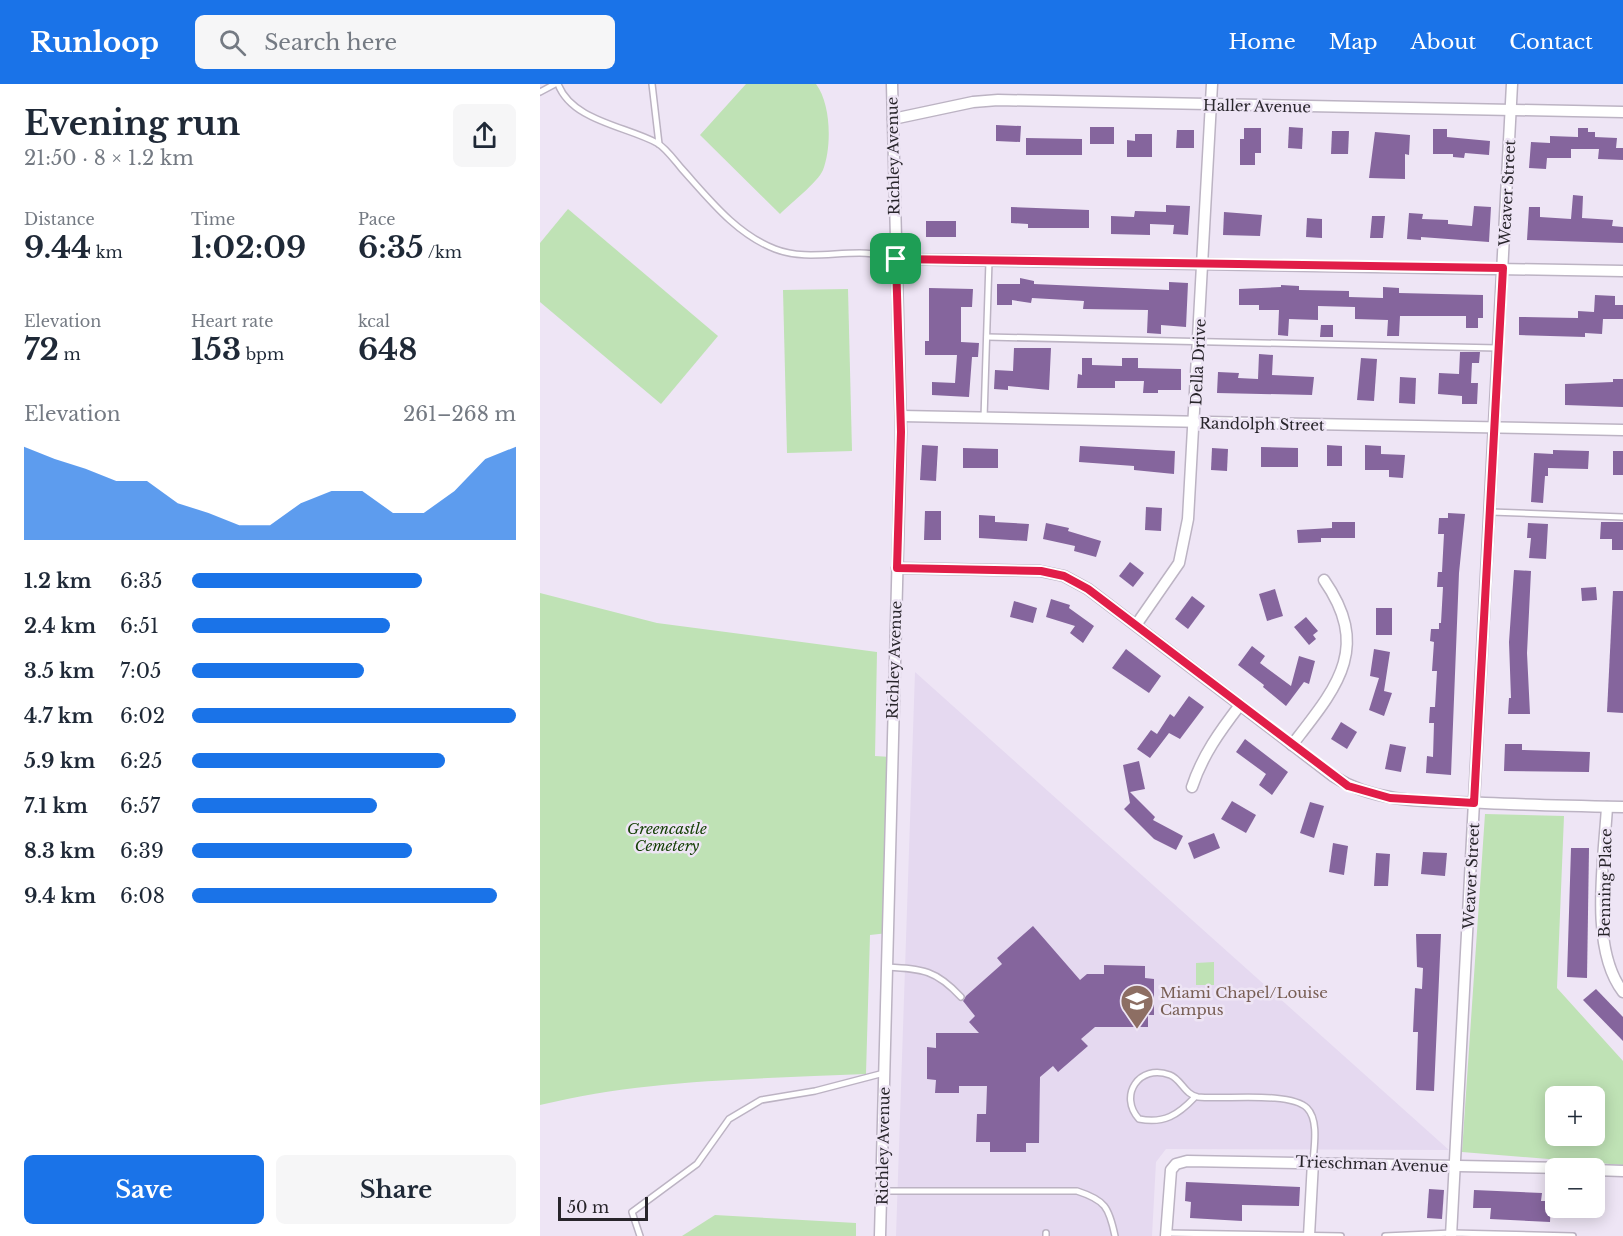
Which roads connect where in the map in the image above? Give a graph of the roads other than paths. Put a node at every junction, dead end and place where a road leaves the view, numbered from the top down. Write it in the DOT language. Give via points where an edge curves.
graph roads {
  1 [pos="557,84"];
  2 [pos="652,84"];
  3 [pos="892,84"];
  4 [pos="1212,84"];
  5 [pos="1512,84"];
  6 [pos="540,92"];
  7 [pos="1212,106"];
  8 [pos="1511,111"];
  9 [pos="1623,112"];
  10 [pos="892,119"];
  11 [pos="659,144"];
  12 [pos="896,259"];
  13 [pos="989,259"];
  14 [pos="1204,264"];
  15 [pos="1503,268"];
  16 [pos="1623,270"];
  17 [pos="987,337"];
  18 [pos="1200,340"];
  19 [pos="1500,348"];
  20 [pos="901,416"];
  21 [pos="984,418"];
  22 [pos="1194,423"];
  23 [pos="1493,428"];
  24 [pos="1623,430"];
  25 [pos="1491,512"];
  26 [pos="1623,517"];
  27 [pos="897,568"];
  28 [pos="1324,580"];
  29 [pos="1136,626"];
  30 [pos="1240,705"];
  31 [pos="1292,745"];
  32 [pos="1192,788"];
  33 [pos="1474,803"];
  34 [pos="1607,807"];
  35 [pos="1623,807"];
  36 [pos="887,967"];
  37 [pos="1623,992"];
  38 [pos="961,997"];
  39 [pos="884,1073"];
  40 [pos="1195,1097"];
  41 [pos="1313,1162"];
  42 [pos="1455,1167"];
  43 [pos="1545,1168"];
  44 [pos="1605,1170"];
  45 [pos="1623,1171"];
  46 [pos="881,1191"];
  47 [pos="1166,1234"];
  48 [pos="1232,1234"];
  49 [pos="1451,1234"];
  50 [pos="1309,1235"];
  51 [pos="640,1236"];
  52 [pos="880,1236"];
  53 [pos="1115,1236"];
  54 [pos="1341,1236"];
  55 [pos="1384,1236"];
  56 [pos="1543,1236"];
  57 [pos="1573,1236"];
  1 -- 6 [label="lane"];
  1 -- 11 [label="lane" via="577,109"];
  2 -- 11 [label="lane"];
  3 -- 10 [label="street, Richley Avenue"];
  4 -- 7 [label="street, Della Drive"];
  5 -- 8 [label="street, Weaver Street"];
  7 -- 8 [label="street, Haller Avenue"];
  7 -- 10 [label="street, Haller Avenue" via="992,100"];
  7 -- 14 [label="street, Della Drive"];
  8 -- 9 [label="street, Haller Avenue"];
  8 -- 15 [label="street, Weaver Street"];
  10 -- 12 [label="street, Richley Avenue"];
  11 -- 12 [label="lane" via="730,221 775,249 794,254 878,252"];
  12 -- 13 [label="street"];
  12 -- 20 [label="street, Richley Avenue"];
  13 -- 14 [label="street"];
  13 -- 17 [label="lane"];
  14 -- 15 [label="street"];
  14 -- 18 [label="street, Della Drive"];
  15 -- 16 [label="street"];
  15 -- 19 [label="street, Weaver Street"];
  17 -- 18 [label="lane"];
  17 -- 21 [label="lane"];
  18 -- 19 [label="lane"];
  18 -- 22 [label="street, Della Drive"];
  19 -- 23 [label="street, Weaver Street"];
  20 -- 21 [label="street, Randolph Street"];
  20 -- 27 [label="street, Richley Avenue"];
  21 -- 22 [label="street, Randolph Street"];
  22 -- 23 [label="street, Randolph Street"];
  22 -- 29 [label="street, Della Drive" via="1184,547 1169,580"];
  23 -- 24 [label="street, Randolph Street"];
  23 -- 25 [label="street, Weaver Street"];
  25 -- 26 [label="lane"];
  25 -- 33 [label="street, Weaver Street"];
  27 -- 29 [label="street" via="1052,573 1088,589"];
  27 -- 36 [label="street, Richley Avenue"];
  28 -- 31 [label="street" via="1345,620 1344,663 1331,693"];
  29 -- 30 [label="street"];
  30 -- 31 [label="street"];
  30 -- 32 [label="street" via="1212,743"];
  31 -- 33 [label="street" via="1333,776 1366,792 1410,800"];
  33 -- 34 [label="street"];
  33 -- 42 [label="street, Weaver Street"];
  34 -- 35 [label="street"];
  34 -- 37 [label="street, Benning Place" via="1603,942 1611,973"];
  36 -- 38 [label="lane" via="924,969 945,980"];
  36 -- 39 [label="street, Richley Avenue"];
  39 -- 46 [label="street, Richley Avenue"];
  39 -- 51 [label="lane" via="761,1100 729,1119 697,1164 632,1212"];
  40 -- 40 [label="lane" via="1169,1074 1145,1075 1130,1091 1132,1112 1139,1119 1160,1122 1178,1113"];
  40 -- 41 [label="lane" via="1267,1098 1307,1108 1315,1131"];
  41 -- 42 [label="street, Trieschman Avenue"];
  41 -- 47 [label="street, Trieschman Avenue" via="1176,1164 1168,1185"];
  41 -- 50 [label="street"];
  42 -- 43 [label="street, Trieschman Avenue"];
  42 -- 49 [label="street, Weaver Street"];
  44 -- 45 [label="street"];
  46 -- 52 [label="street, Richley Avenue"];
  46 -- 53 [label="lane" via="1077,1191 1099,1199 1108,1210"];
  47 -- 48 [label="lane"];
  48 -- 50 [label="lane"];
  49 -- 55 [label="lane"];
  49 -- 56 [label="lane"];
  50 -- 54 [label="lane"];
  56 -- 57 [label="lane"];
}
